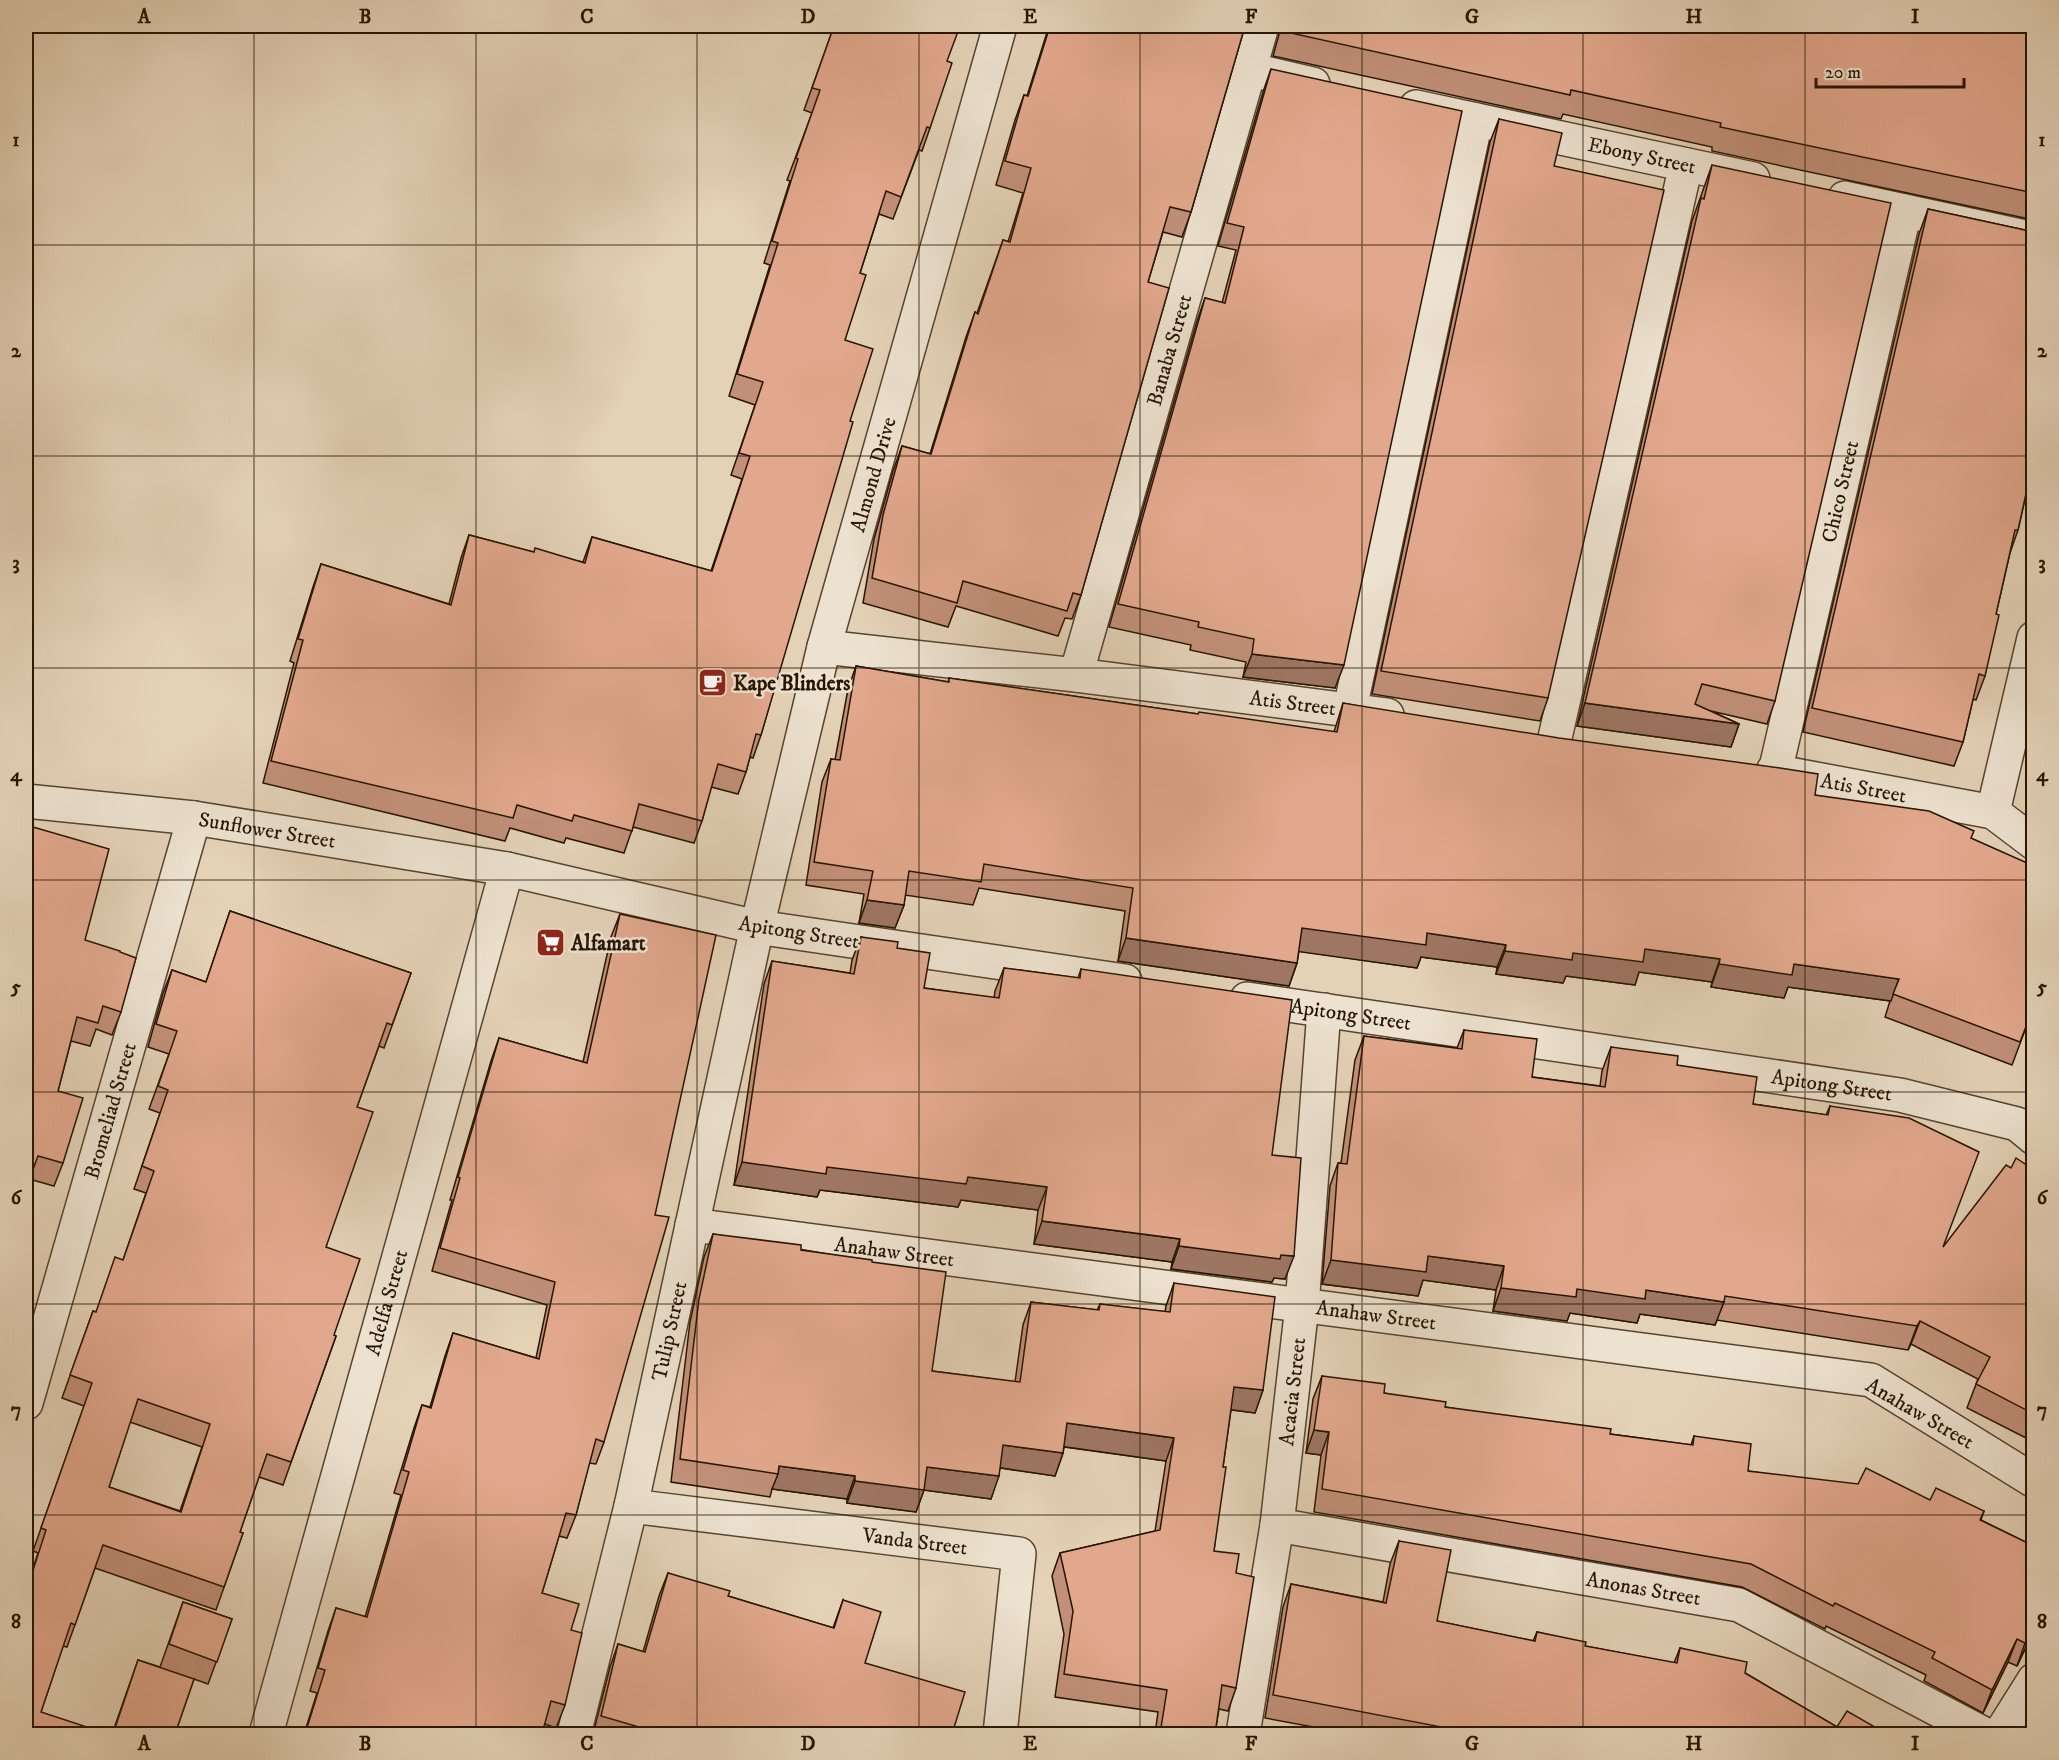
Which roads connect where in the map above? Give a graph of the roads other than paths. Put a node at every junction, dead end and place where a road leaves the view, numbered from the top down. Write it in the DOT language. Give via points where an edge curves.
graph roads {
  1 [pos="1000,26"];
  2 [pos="1262,26"];
  3 [pos="1251,70"];
  4 [pos="1341,90"];
  5 [pos="1386,100"];
  6 [pos="1476,120"];
  7 [pos="1686,165"];
  8 [pos="1778,184"];
  9 [pos="1813,192"];
  10 [pos="1905,212"];
  11 [pos="2034,239"];
  12 [pos="2034,638"];
  13 [pos="825,647"];
  14 [pos="1076,675"];
  15 [pos="1350,709"];
  16 [pos="1418,720"];
  17 [pos="1520,736"];
  18 [pos="1554,742"];
  19 [pos="1589,747"];
  20 [pos="1740,767"];
  21 [pos="1775,772"];
  22 [pos="26,801"];
  23 [pos="1993,812"];
  24 [pos="194,818"];
  25 [pos="2034,843"];
  26 [pos="507,869"];
  27 [pos="757,927"];
  28 [pos="1158,986"];
  29 [pos="1217,995"];
  30 [pos="1324,1010"];
  31 [pos="2028,1122"];
  32 [pos="692,1226"];
  33 [pos="1302,1306"];
  34 [pos="26,1403"];
  35 [pos="2034,1481"];
  36 [pos="631,1506"];
  37 [pos="1277,1525"];
  38 [pos="2034,1680"];
  39 [pos="1249,1733"];
  40 [pos="266,1734"];
  41 [pos="574,1734"];
  42 [pos="1000,1734"];
  43 [pos="1984,1734"];
  44 [pos="2000,1734"];
  1 -- 13 [label="street, Almond Drive"];
  2 -- 3 [label="street, Banaba Street"];
  3 -- 4 [label="street"];
  3 -- 14 [label="street, Banaba Street"];
  5 -- 6 [label="street, Ebony Street"];
  6 -- 7 [label="street, Ebony Street"];
  6 -- 15 [label="street"];
  7 -- 8 [label="street, Ebony Street"];
  7 -- 18 [label="street"];
  9 -- 10 [label="street"];
  10 -- 11 [label="street"];
  10 -- 21 [label="street, Chico Street"];
  12 -- 23 [label="street"];
  13 -- 14 [label="street, Atis Street"];
  13 -- 27 [label="street, Almond Drive"];
  14 -- 15 [label="street, Atis Street"];
  15 -- 16 [label="street, Atis Street"];
  17 -- 18 [label="street"];
  18 -- 19 [label="street"];
  20 -- 21 [label="street, Atis Street"];
  21 -- 23 [label="street, Atis Street"];
  22 -- 24 [label="street, Sunflower Street"];
  23 -- 25 [label="street, Atis Street"];
  24 -- 26 [label="street, Sunflower Street"];
  24 -- 34 [label="street, Bromeliad Street"];
  26 -- 27 [label="street, Apitong Street"];
  26 -- 40 [label="street, Adelfa Street"];
  27 -- 28 [label="street, Apitong Street"];
  27 -- 32 [label="street, Tulip Street"];
  29 -- 30 [label="street, Apitong Street"];
  30 -- 31 [label="street, Apitong Street" via="1900,1095"];
  30 -- 33 [label="street, Acacia Street"];
  32 -- 33 [label="street, Anahaw Street"];
  32 -- 36 [label="street, Tulip Street"];
  33 -- 35 [label="street, Anahaw Street" via="1871,1380"];
  33 -- 37 [label="street, Acacia Street"];
  36 -- 41 [label="street, Tulip Street"];
  36 -- 42 [label="street, Vanda Street" via="1019,1554"];
  37 -- 39 [label="street, Acacia Street"];
  37 -- 43 [label="street, Anonas Street" via="1739,1605"];
  38 -- 44 [label="street"];
}
